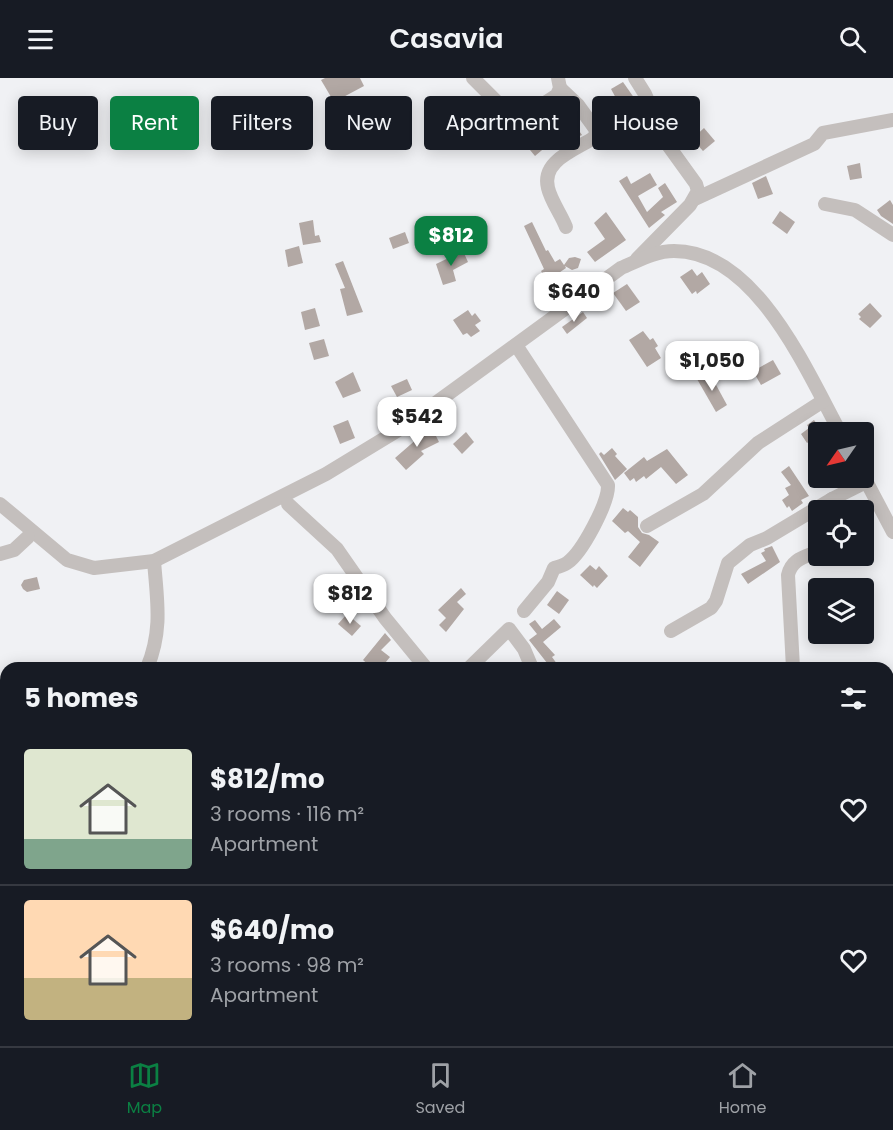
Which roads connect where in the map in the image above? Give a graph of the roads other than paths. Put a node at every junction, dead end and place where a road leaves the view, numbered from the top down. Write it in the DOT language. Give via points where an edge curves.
graph roads {
  1 [pos="473,78"];
  2 [pos="635,78"];
  3 [pos="559,83"];
  4 [pos="893,120"];
  5 [pos="695,199"];
  6 [pos="825,204"];
  7 [pos="566,226"];
  8 [pos="893,235"];
  9 [pos="633,263"];
  10 [pos="516,345"];
  11 [pos="823,401"];
  12 [pos="835,422"];
  13 [pos="853,488"];
  14 [pos="870,488"];
  15 [pos="837,500"];
  16 [pos="0,504"];
  17 [pos="288,504"];
  18 [pos="808,517"];
  19 [pos="647,526"];
  20 [pos="893,532"];
  21 [pos="28,537"];
  22 [pos="0,554"];
  23 [pos="808,555"];
  24 [pos="154,561"];
  25 [pos="524,611"];
  26 [pos="671,631"];
  27 [pos="149,662"];
  28 [pos="421,662"];
  29 [pos="475,662"];
  30 [pos="529,662"];
  31 [pos="793,662"];
  1 -- 3 [label="street" via="520,119 557,95"];
  2 -- 5 [label="street" via="665,141 696,184"];
  3 -- 7 [label="street" via="596,130 595,137 551,164 547,176 548,189"];
  4 -- 5 [label="street" via="823,133 814,144"];
  5 -- 9 [label="street"];
  6 -- 8 [label="street" via="855,210"];
  9 -- 10 [label="street"];
  9 -- 11 [label="street" via="673,251 703,255 721,263 769,311"];
  10 -- 24 [label="street" via="400,429 354,457"];
  10 -- 25 [label="street" via="608,485 609,493 579,548 568,563 554,568 548,582"];
  11 -- 12 [label="street"];
  11 -- 19 [label="street" via="758,443 702,494"];
  13 -- 15 [label="street"];
  14 -- 20 [label="street"];
  16 -- 24 [label="street" via="67,560 94,568"];
  17 -- 28 [label="street" via="337,549 384,618"];
  18 -- 26 [label="street" via="750,545 728,563 711,608"];
  21 -- 22 [label="street" via="14,550"];
  23 -- 31 [label="street" via="789,567"];
  24 -- 27 [label="street" via="159,618"];
  29 -- 30 [label="street" via="509,629"];
}
